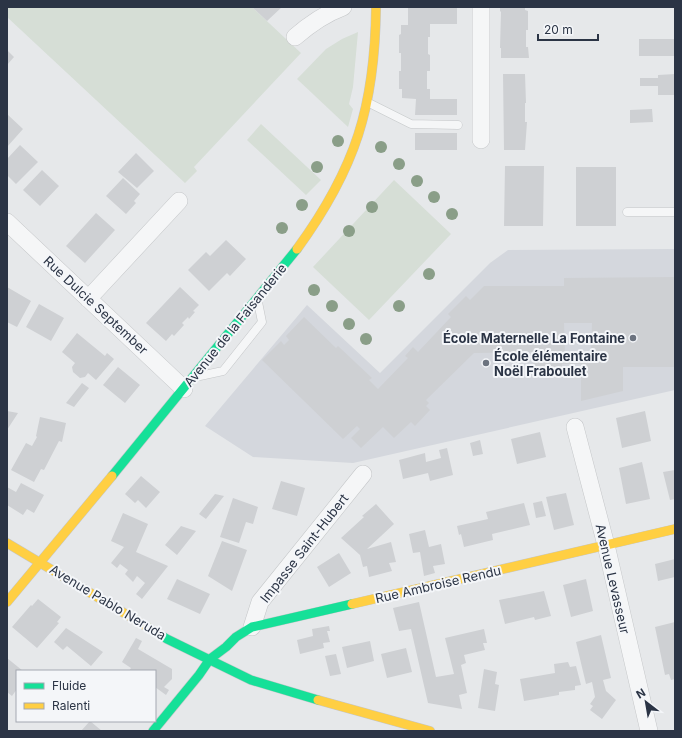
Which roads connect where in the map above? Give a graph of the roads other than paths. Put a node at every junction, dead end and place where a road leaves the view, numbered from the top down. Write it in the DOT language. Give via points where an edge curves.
graph roads {
  1 [pos="343,7"];
  2 [pos="376,7"];
  3 [pos="481,7"];
  4 [pos="295,37"];
  5 [pos="368,103"];
  6 [pos="458,124"];
  7 [pos="481,140"];
  8 [pos="178,200"];
  9 [pos="626,212"];
  10 [pos="675,212"];
  11 [pos="7,222"];
  12 [pos="257,298"];
  13 [pos="88,299"];
  14 [pos="188,383"];
  15 [pos="575,427"];
  16 [pos="364,474"];
  17 [pos="675,528"];
  18 [pos="7,543"];
  19 [pos="606,545"];
  20 [pos="40,562"];
  21 [pos="7,602"];
  22 [pos="252,627"];
  23 [pos="210,659"];
  24 [pos="421,730"];
  25 [pos="153,731"];
  26 [pos="649,731"];
  1 -- 4 [label="street" via="310,24"];
  2 -- 5 [label="street, Avenue de la Faisanderie" via="374,72"];
  3 -- 7 [label="street"];
  5 -- 6 [label="lane" via="411,124"];
  5 -- 12 [label="street, Avenue de la Faisanderie" via="354,147 330,200 310,232"];
  8 -- 13 [label="street"];
  9 -- 10 [label="lane"];
  11 -- 13 [label="street, Rue Dulcie September"];
  12 -- 14 [label="street, Avenue de la Faisanderie"];
  12 -- 14 [label="lane" via="262,322 223,371"];
  13 -- 14 [label="street, Rue Dulcie September"];
  14 -- 20 [label="street, Avenue de la Faisanderie"];
  15 -- 19 [label="street, Avenue Levasseur"];
  16 -- 22 [label="street, Impasse Saint-Hubert" via="260,602"];
  17 -- 19 [label="street, Rue Ambroise Rendu"];
  18 -- 20 [label="street, Avenue Pablo Neruda"];
  19 -- 22 [label="street, Rue Ambroise Rendu"];
  19 -- 26 [label="street, Avenue Levasseur"];
  20 -- 21 [label="street, Avenue de la Faisanderie"];
  20 -- 23 [label="street, Avenue Pablo Neruda" via="167,639"];
  22 -- 23 [label="street, Rue Ambroise Rendu"];
  23 -- 24 [label="street, Avenue Pablo Neruda" via="252,680"];
  23 -- 25 [label="street"];
}
